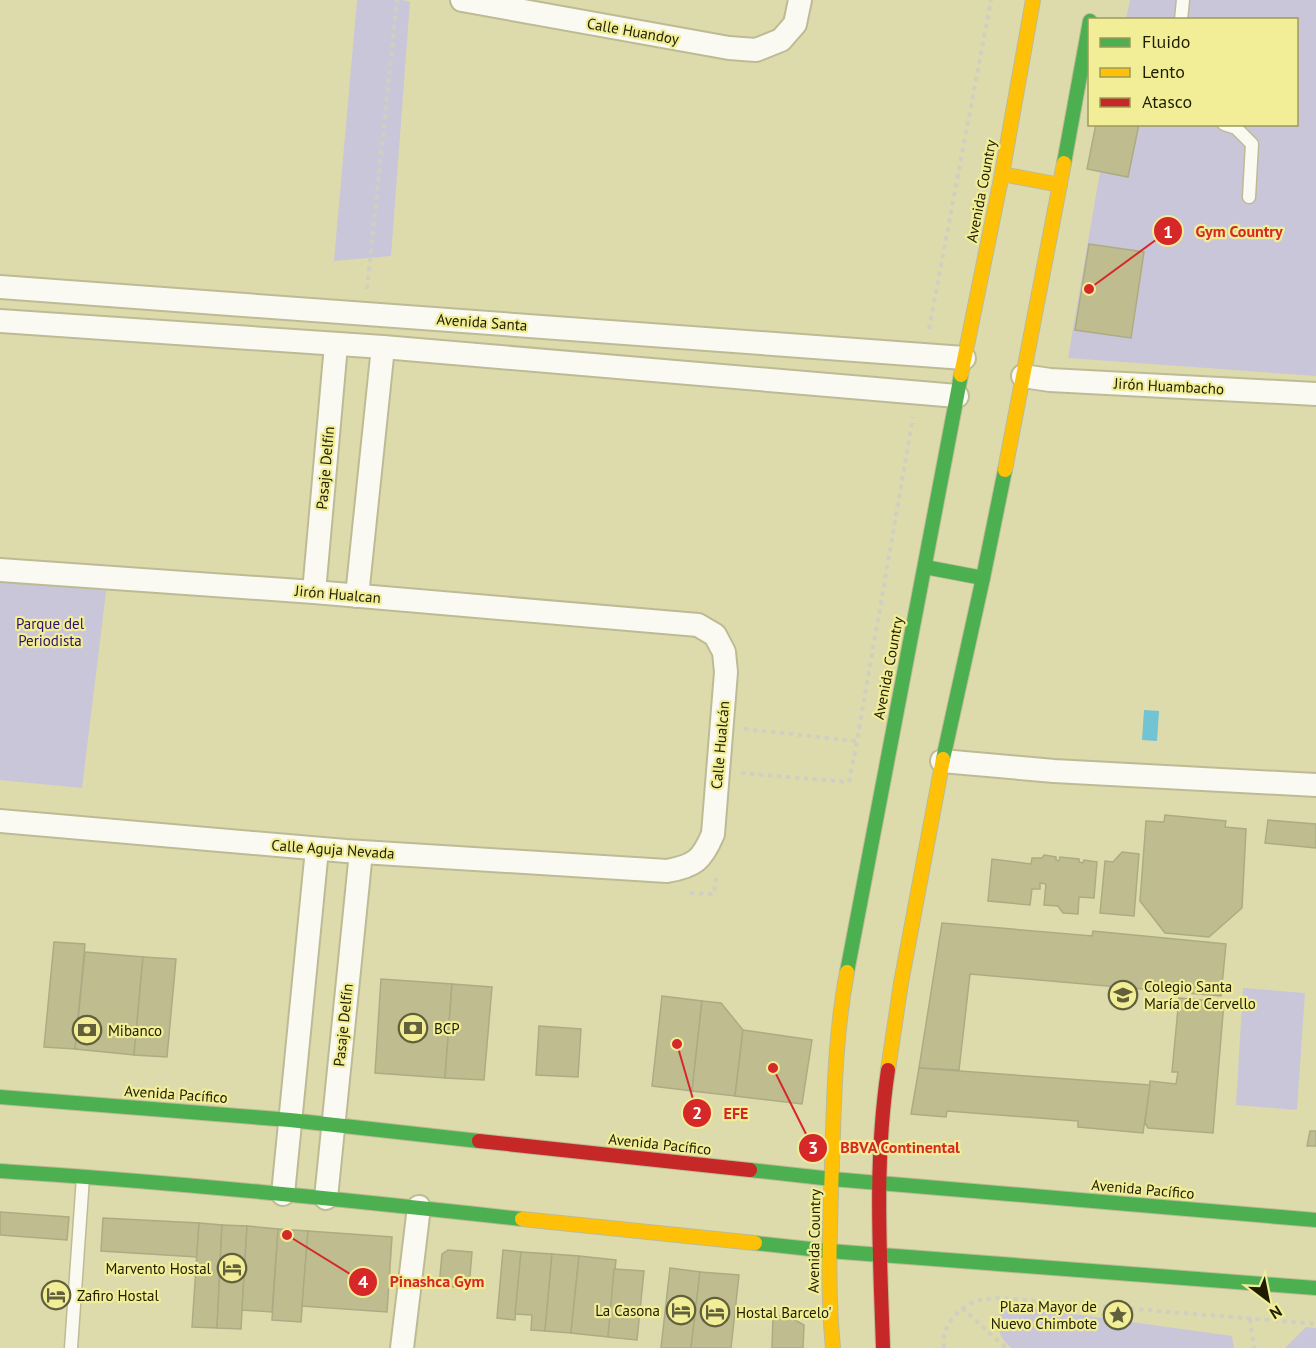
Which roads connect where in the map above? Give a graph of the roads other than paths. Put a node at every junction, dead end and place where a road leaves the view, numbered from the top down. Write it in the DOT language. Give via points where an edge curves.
graph roads {
  1 [pos="462,0"];
  2 [pos="800,0"];
  3 [pos="1033,0"];
  4 [pos="1183,0"];
  5 [pos="1181,18"];
  6 [pos="1088,43"];
  7 [pos="1084,95"];
  8 [pos="1230,126"];
  9 [pos="1002,174"];
  10 [pos="1060,185"];
  11 [pos="1249,197"];
  12 [pos="0,287"];
  13 [pos="0,321"];
  14 [pos="336,345"];
  15 [pos="384,347"];
  16 [pos="964,358"];
  17 [pos="1023,376"];
  18 [pos="1316,394"];
  19 [pos="957,396"];
  20 [pos="924,567"];
  21 [pos="0,570"];
  22 [pos="983,578"];
  23 [pos="314,592"];
  24 [pos="357,596"];
  25 [pos="676,622"];
  26 [pos="942,761"];
  27 [pos="1316,785"];
  28 [pos="0,821"];
  29 [pos="317,849"];
  30 [pos="361,852"];
  31 [pos="667,871"];
  32 [pos="0,1097"];
  33 [pos="290,1120"];
  34 [pos="333,1124"];
  35 [pos="0,1171"];
  36 [pos="83,1176"];
  37 [pos="832,1179"];
  38 [pos="878,1183"];
  39 [pos="283,1194"];
  40 [pos="326,1198"];
  41 [pos="418,1207"];
  42 [pos="1316,1220"];
  43 [pos="829,1251"];
  44 [pos="879,1254"];
  45 [pos="1316,1288"];
  46 [pos="71,1348"];
  47 [pos="402,1348"];
  48 [pos="833,1348"];
  49 [pos="883,1348"];
  1 -- 2 [label="street, Calle Huandoy" via="747,50 781,40 795,24"];
  3 -- 9 [label="main road, Avenida Country"];
  4 -- 5 [label="lane"];
  6 -- 7 [label="main road"];
  7 -- 10 [label="main road"];
  8 -- 11 [label="lane" via="1252,144"];
  9 -- 10 [label="main road"];
  9 -- 16 [label="main road, Avenida Country"];
  10 -- 17 [label="main road"];
  12 -- 16 [label="street, Avenida Santa"];
  13 -- 14 [label="street"];
  14 -- 15 [label="street"];
  14 -- 23 [label="street, Pasaje Delfín"];
  15 -- 19 [label="street"];
  15 -- 24 [label="street"];
  16 -- 19 [label="main road, Avenida Country"];
  17 -- 18 [label="street, Jirón Huambacho"];
  17 -- 22 [label="main road"];
  19 -- 20 [label="main road, Avenida Country"];
  20 -- 22 [label="main road"];
  20 -- 37 [label="main road, Avenida Country" via="844,987 834,1093"];
  21 -- 23 [label="street, Jirón Hualcan"];
  22 -- 26 [label="main road"];
  23 -- 24 [label="street, Jirón Hualcan"];
  24 -- 25 [label="street, Jirón Hualcan"];
  25 -- 31 [label="street, Calle Hualcán" via="698,625 715,635 724,652 726,672 713,834 705,854 689,867"];
  26 -- 27 [label="street"];
  26 -- 38 [label="main road" via="901,983 884,1096"];
  28 -- 29 [label="street, Calle Aguja Nevada"];
  29 -- 30 [label="street, Calle Aguja Nevada"];
  29 -- 33 [label="street"];
  30 -- 31 [label="street, Calle Aguja Nevada"];
  30 -- 34 [label="street, Pasaje Delfín"];
  32 -- 33 [label="main road, Avenida Pacífico"];
  33 -- 34 [label="main road, Avenida Pacífico"];
  33 -- 39 [label="street"];
  34 -- 37 [label="main road, Avenida Pacífico"];
  34 -- 40 [label="street, Pasaje Delfín"];
  35 -- 36 [label="main road"];
  36 -- 39 [label="main road"];
  36 -- 46 [label="lane"];
  37 -- 38 [label="main road, Avenida Pacífico"];
  37 -- 43 [label="main road, Avenida Country"];
  38 -- 42 [label="main road, Avenida Pacífico"];
  38 -- 44 [label="main road"];
  39 -- 40 [label="main road"];
  40 -- 41 [label="main road"];
  41 -- 43 [label="main road"];
  41 -- 47 [label="street"];
  43 -- 44 [label="main road"];
  43 -- 48 [label="main road, Avenida Country"];
  44 -- 45 [label="main road"];
  44 -- 49 [label="main road"];
}
